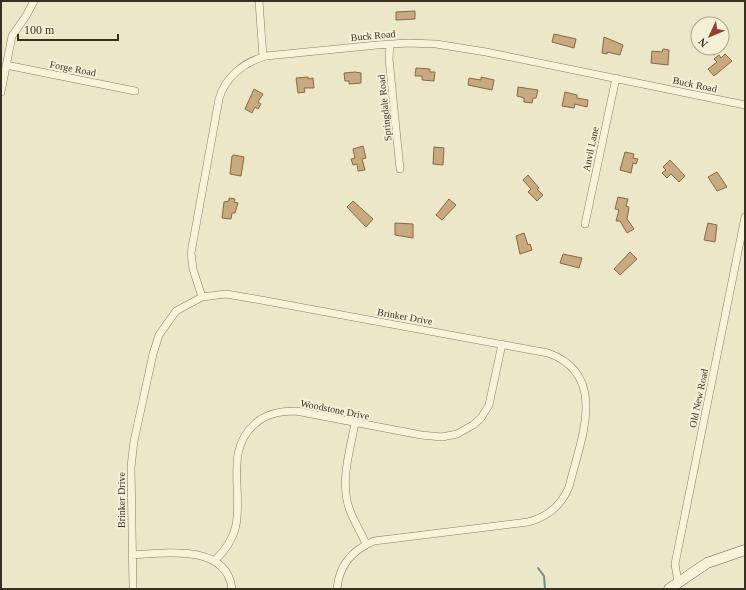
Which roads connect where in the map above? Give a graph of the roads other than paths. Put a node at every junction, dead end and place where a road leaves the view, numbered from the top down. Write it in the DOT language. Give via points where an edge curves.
graph roads {
  1 [pos="34,1"];
  2 [pos="259,1"];
  3 [pos="390,44"];
  4 [pos="263,57"];
  5 [pos="6,65"];
  6 [pos="616,78"];
  7 [pos="135,90"];
  8 [pos="1,92"];
  9 [pos="745,105"];
  10 [pos="400,169"];
  11 [pos="745,217"];
  12 [pos="585,224"];
  13 [pos="202,297"];
  14 [pos="502,344"];
  15 [pos="355,423"];
  16 [pos="366,544"];
  17 [pos="745,550"];
  18 [pos="132,555"];
  19 [pos="214,562"];
  20 [pos="678,582"];
  21 [pos="133,589"];
  22 [pos="232,589"];
  23 [pos="336,589"];
  24 [pos="669,589"];
  1 -- 5 [label="street" via="12,36"];
  2 -- 4 [label="street"];
  3 -- 4 [label="street, Buck Road"];
  3 -- 6 [label="street, Buck Road" via="436,44 465,48"];
  3 -- 10 [label="street, Springdale Road" via="389,59"];
  4 -- 13 [label="street, Buck Road" via="237,71 226,82 219,99 191,253 191,262"];
  5 -- 7 [label="street, Forge Road"];
  5 -- 8 [label="street"];
  6 -- 9 [label="street, Buck Road"];
  6 -- 12 [label="street, Anvil Lane"];
  11 -- 20 [label="street, Old New Road" via="675,564"];
  13 -- 14 [label="street, Brinker Drive" via="226,294"];
  13 -- 18 [label="street, Brinker Drive" via="184,305 169,318 155,344 132,452"];
  14 -- 15 [label="street, Woodstone Drive" via="488,405 481,418 467,430 437,437"];
  14 -- 16 [label="street, Brinker Drive" via="555,355 568,363 582,380 586,391 587,410 565,497 553,511 534,521 382,539"];
  15 -- 16 [label="street" via="345,488 349,509"];
  15 -- 19 [label="street, Woodstone Drive" via="289,411 271,414 252,426 238,451 237,517 234,534 226,549"];
  16 -- 23 [label="street" via="346,561 340,571"];
  17 -- 20 [label="street" via="707,564"];
  18 -- 19 [label="street" via="191,554 207,557"];
  18 -- 21 [label="street, Brinker Drive"];
  19 -- 22 [label="street" via="226,574"];
  20 -- 24 [label="street"];
}
